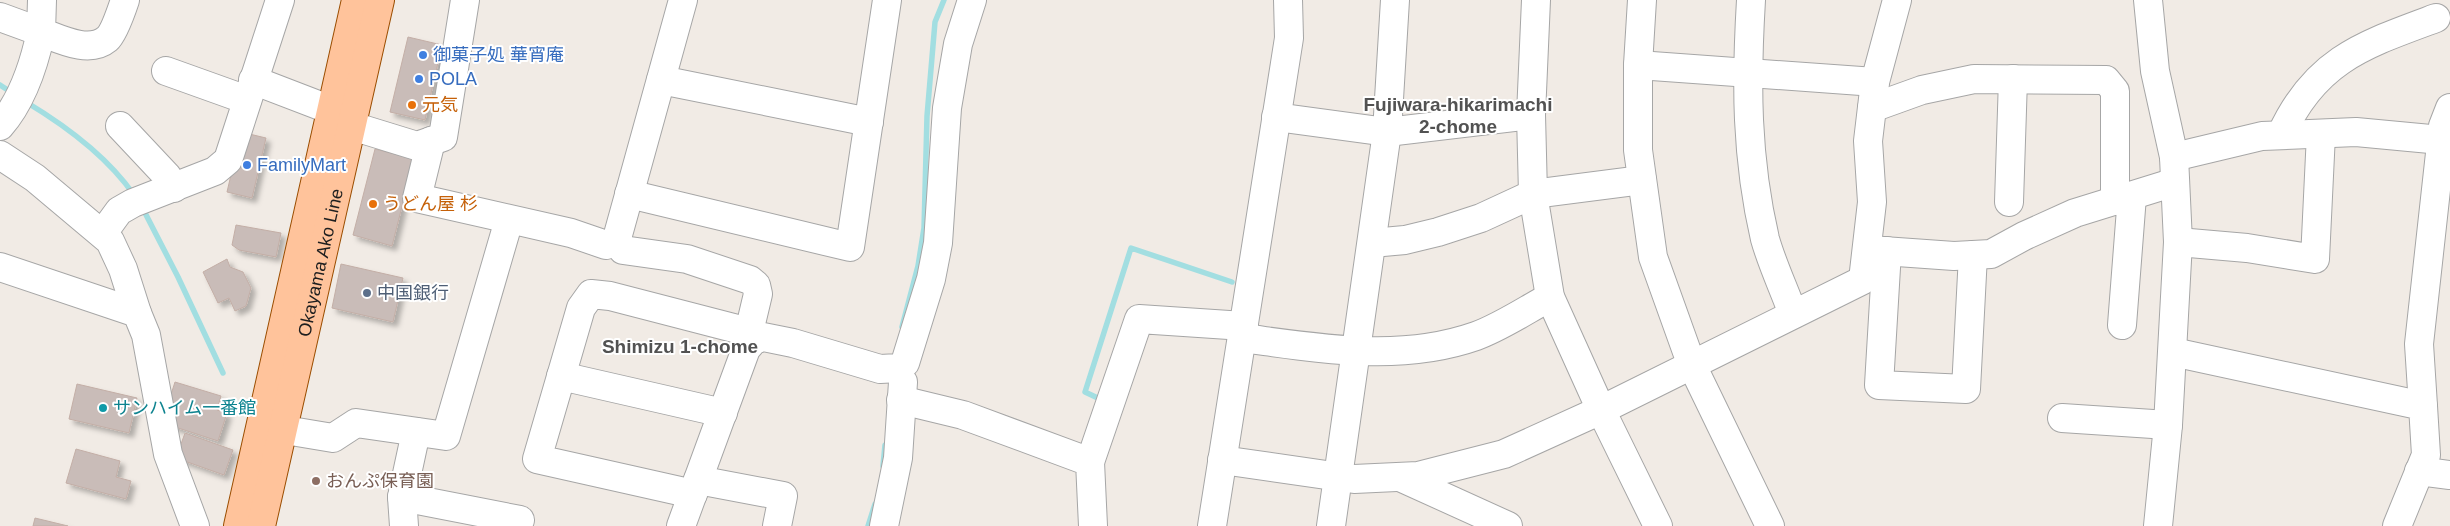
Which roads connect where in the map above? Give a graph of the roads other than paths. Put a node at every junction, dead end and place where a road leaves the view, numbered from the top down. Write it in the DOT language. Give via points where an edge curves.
graph roads {
  1 [pos="42,0"];
  2 [pos="126,0"];
  3 [pos="280,0"];
  4 [pos="356,0"];
  5 [pos="380,0"];
  6 [pos="465,0"];
  7 [pos="683,0"];
  8 [pos="972,0"];
  9 [pos="1288,0"];
  10 [pos="1395,0"];
  11 [pos="1536,0"];
  12 [pos="1642,0"];
  13 [pos="1752,0"];
  14 [pos="1897,0"];
  15 [pos="2148,0"];
  16 [pos="880,1"];
  17 [pos="0,18"];
  18 [pos="2436,18"];
  19 [pos="40,32"];
  20 [pos="1638,64"];
  21 [pos="166,70"];
  22 [pos="1746,73"];
  23 [pos="2012,79"];
  24 [pos="661,80"];
  25 [pos="250,90"];
  26 [pos="1873,95"];
  27 [pos="2450,108"];
  28 [pos="1531,115"];
  29 [pos="1276,117"];
  30 [pos="342,118"];
  31 [pos="869,122"];
  32 [pos="0,126"];
  33 [pos="120,126"];
  34 [pos="1387,132"];
  35 [pos="2321,134"];
  36 [pos="2281,135"];
  37 [pos="2441,140"];
  38 [pos="431,141"];
  39 [pos="0,155"];
  40 [pos="2174,170"];
  41 [pos="1642,180"];
  42 [pos="174,188"];
  43 [pos="630,194"];
  44 [pos="1533,194"];
  45 [pos="2123,198"];
  46 [pos="2009,202"];
  47 [pos="509,220"];
  48 [pos="103,234"];
  49 [pos="616,242"];
  50 [pos="2178,242"];
  51 [pos="1372,243"];
  52 [pos="1876,251"];
  53 [pos="1973,255"];
  54 [pos="0,267"];
  55 [pos="2439,269"];
  56 [pos="1550,297"];
  57 [pos="138,313"];
  58 [pos="1793,314"];
  59 [pos="2122,324"];
  60 [pos="1242,332"];
  61 [pos="751,336"];
  62 [pos="1356,352"];
  63 [pos="2173,352"];
  64 [pos="1691,363"];
  65 [pos="561,376"];
  66 [pos="899,381"];
  67 [pos="2423,406"];
  68 [pos="1601,410"];
  69 [pos="715,411"];
  70 [pos="2062,418"];
  71 [pos="2168,425"];
  72 [pos="285,430"];
  73 [pos="416,432"];
  74 [pos="1222,460"];
  75 [pos="1090,462"];
  76 [pos="2419,471"];
  77 [pos="2450,475"];
  78 [pos="1339,476"];
  79 [pos="1399,477"];
  80 [pos="688,489"];
  81 [pos="402,497"];
  82 [pos="520,520"];
  83 [pos="195,526"];
  84 [pos="238,526"];
  85 [pos="262,526"];
  86 [pos="404,526"];
  87 [pos="681,526"];
  88 [pos="777,526"];
  89 [pos="884,526"];
  90 [pos="1093,526"];
  91 [pos="1212,526"];
  92 [pos="1331,526"];
  93 [pos="1508,526"];
  94 [pos="1658,526"];
  95 [pos="1770,526"];
  96 [pos="2158,526"];
  97 [pos="2397,526"];
  1 -- 19 [label="street"];
  2 -- 19 [label="street" via="109,38 95,46 79,45"];
  3 -- 25 [label="street"];
  4 -- 30 [label="main road, Okayama Ako Line"];
  5 -- 30 [label="main road, Okayama Ako Line"];
  6 -- 38 [label="street" via="443,137"];
  7 -- 24 [label="street"];
  8 -- 66 [label="street" via="958,44 947,108 938,243 931,279"];
  9 -- 29 [label="street" via="1289,38"];
  10 -- 34 [label="street"];
  11 -- 28 [label="street"];
  12 -- 20 [label="street"];
  13 -- 22 [label="street"];
  14 -- 26 [label="street"];
  15 -- 40 [label="street" via="2155,71"];
  16 -- 31 [label="street"];
  17 -- 19 [label="street"];
  18 -- 36 [label="street" via="2377,40 2332,66 2309,87 2292,110"];
  19 -- 32 [label="street" via="35,60 19,96"];
  20 -- 22 [label="street"];
  20 -- 41 [label="street" via="1638,150"];
  21 -- 25 [label="street"];
  22 -- 26 [label="street"];
  22 -- 58 [label="street" via="1755,191 1766,241"];
  23 -- 26 [label="street" via="1974,79 1922,90"];
  23 -- 45 [label="street" via="2106,80 2115,91"];
  23 -- 46 [label="street"];
  24 -- 31 [label="street"];
  24 -- 43 [label="street"];
  25 -- 30 [label="street"];
  25 -- 42 [label="street" via="228,160 215,171"];
  26 -- 52 [label="street" via="1868,141"];
  27 -- 37 [label="street"];
  28 -- 34 [label="street"];
  28 -- 44 [label="street"];
  29 -- 34 [label="street"];
  29 -- 60 [label="street"];
  30 -- 38 [label="street" via="416,146"];
  30 -- 72 [label="main road, Okayama Ako Line"];
  30 -- 84 [label="main road, Okayama Ako Line"];
  31 -- 43 [label="street" via="850,247"];
  33 -- 42 [label="street" via="167,176"];
  34 -- 51 [label="street"];
  35 -- 36 [label="street"];
  35 -- 37 [label="street" via="2356,132"];
  35 -- 50 [label="street" via="2316,259"];
  36 -- 40 [label="street" via="2262,136"];
  37 -- 55 [label="street"];
  38 -- 47 [label="street" via="416,198"];
  39 -- 48 [label="street" via="35,178"];
  40 -- 45 [label="street"];
  40 -- 50 [label="street"];
  41 -- 44 [label="street"];
  41 -- 64 [label="street" via="1653,257"];
  42 -- 48 [label="street" via="119,211"];
  43 -- 49 [label="street"];
  44 -- 51 [label="street" via="1481,218 1438,232"];
  44 -- 56 [label="street"];
  45 -- 53 [label="street" via="2075,213 1992,254"];
  45 -- 59 [label="street"];
  47 -- 49 [label="street" via="570,233 606,245"];
  47 -- 73 [label="street" via="446,436"];
  48 -- 57 [label="street" via="110,241 123,270"];
  49 -- 61 [label="street" via="623,250 687,259 750,280 756,285 758,294"];
  50 -- 63 [label="street"];
  51 -- 62 [label="street"];
  52 -- 53 [label="street"];
  52 -- 53 [label="street" via="1879,385 1966,389"];
  52 -- 58 [label="street" via="1863,280"];
  54 -- 57 [label="street"];
  55 -- 67 [label="street" via="2419,344"];
  56 -- 62 [label="street" via="1476,336 1412,351"];
  56 -- 68 [label="street"];
  57 -- 83 [label="street" via="146,335 168,454"];
  58 -- 64 [label="street"];
  60 -- 62 [label="street"];
  60 -- 74 [label="street"];
  60 -- 75 [label="street" via="1139,318"];
  61 -- 65 [label="street" via="610,296 591,294 581,308"];
  61 -- 66 [label="street" via="793,343"];
  61 -- 69 [label="street"];
  62 -- 78 [label="street"];
  63 -- 67 [label="street"];
  63 -- 71 [label="street"];
  64 -- 68 [label="street"];
  64 -- 95 [label="street"];
  65 -- 69 [label="street"];
  65 -- 80 [label="street" via="536,459"];
  66 -- 75 [label="street" via="963,415"];
  66 -- 89 [label="street" via="898,458"];
  67 -- 76 [label="street" via="2426,455"];
  68 -- 79 [label="street" via="1504,454 1418,476"];
  68 -- 94 [label="street"];
  69 -- 80 [label="street"];
  70 -- 71 [label="street"];
  71 -- 96 [label="street"];
  72 -- 73 [label="street" via="333,438 356,423"];
  72 -- 85 [label="main road, Okayama Ako Line"];
  73 -- 81 [label="street"];
  74 -- 78 [label="street"];
  74 -- 91 [label="street"];
  75 -- 90 [label="street"];
  76 -- 77 [label="street"];
  76 -- 97 [label="street"];
  78 -- 79 [label="street" via="1354,479"];
  78 -- 92 [label="street"];
  79 -- 93 [label="street"];
  80 -- 87 [label="street"];
  80 -- 88 [label="street" via="782,496"];
  81 -- 82 [label="street"];
  81 -- 86 [label="street"];
}
